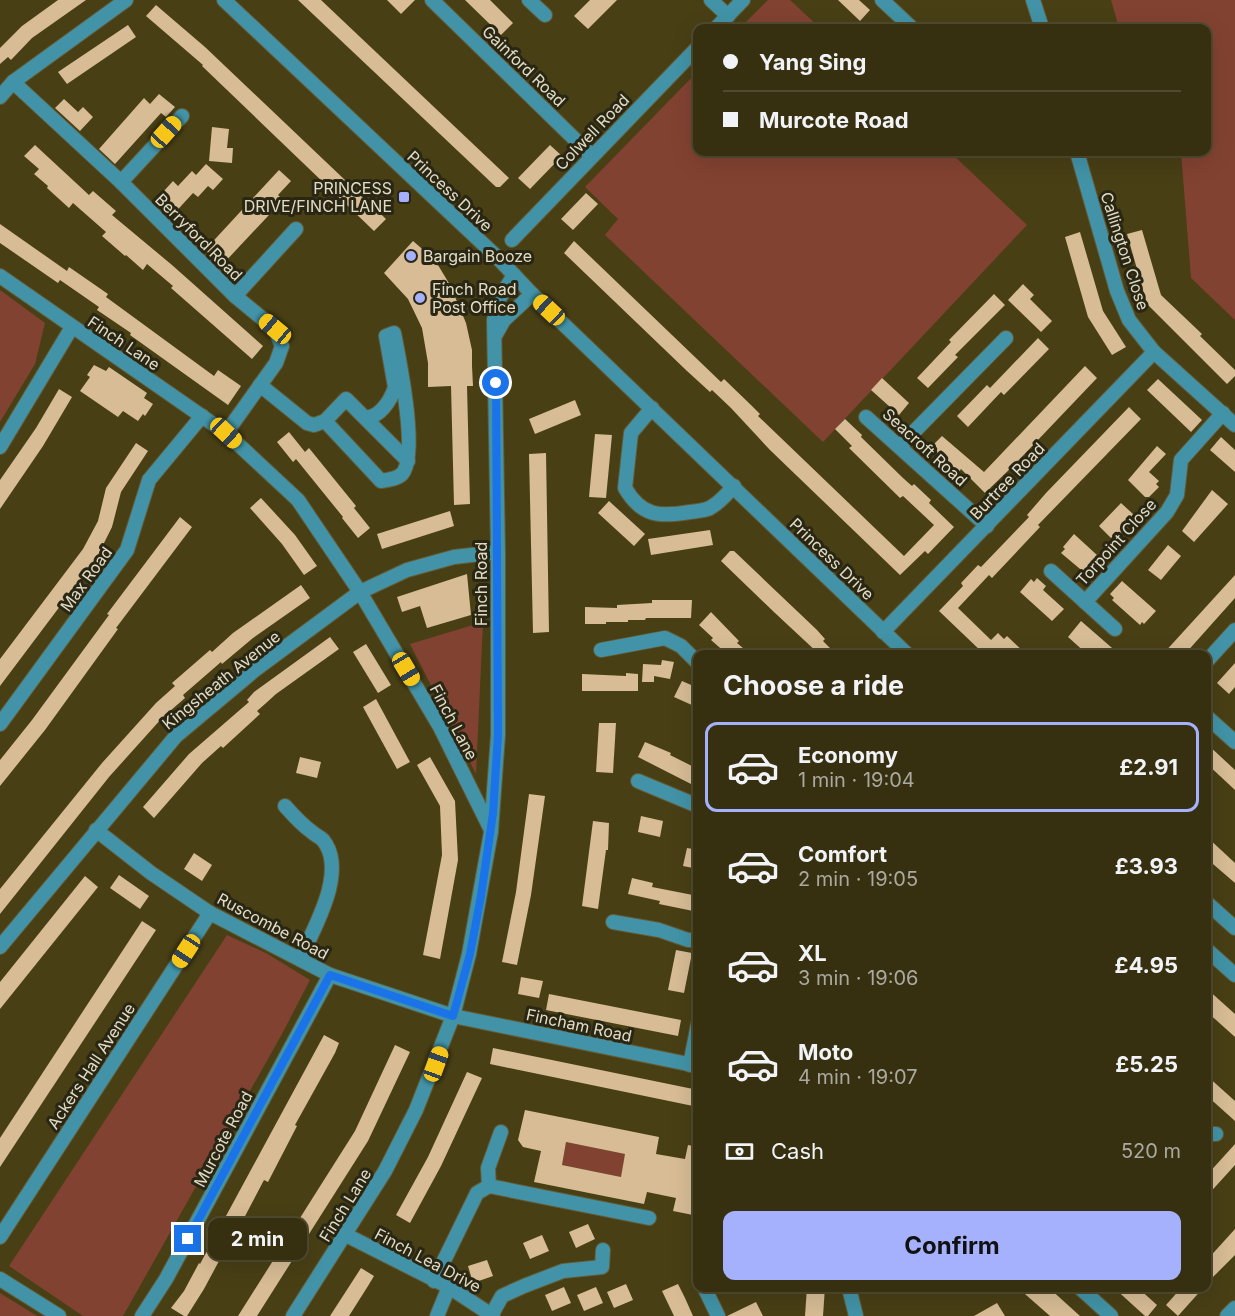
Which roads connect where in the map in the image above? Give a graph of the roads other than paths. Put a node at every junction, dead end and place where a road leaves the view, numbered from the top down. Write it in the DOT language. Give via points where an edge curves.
graph roads {
  1 [pos="126,0"];
  2 [pos="224,0"];
  3 [pos="432,0"];
  4 [pos="529,0"];
  5 [pos="711,0"];
  6 [pos="743,0"];
  7 [pos="882,0"];
  8 [pos="1033,0"];
  9 [pos="545,15"];
  10 [pos="728,16"];
  11 [pos="720,24"];
  12 [pos="908,24"];
  13 [pos="1041,24"];
  14 [pos="693,52"];
  15 [pos="13,82"];
  16 [pos="0,97"];
  17 [pos="182,116"];
  18 [pos="592,156"];
  19 [pos="1078,156"];
  20 [pos="121,182"];
  21 [pos="296,229"];
  22 [pos="512,240"];
  23 [pos="514,275"];
  24 [pos="0,276"];
  25 [pos="532,294"];
  26 [pos="235,296"];
  27 [pos="72,327"];
  28 [pos="495,336"];
  29 [pos="1006,338"];
  30 [pos="1154,352"];
  31 [pos="260,385"];
  32 [pos="652,408"];
  33 [pos="1223,413"];
  34 [pos="202,416"];
  35 [pos="365,417"];
  36 [pos="866,417"];
  37 [pos="325,421"];
  38 [pos="1235,425"];
  39 [pos="226,433"];
  40 [pos="900,446"];
  41 [pos="0,447"];
  42 [pos="408,461"];
  43 [pos="734,486"];
  44 [pos="987,526"];
  45 [pos="498,552"];
  46 [pos="1051,571"];
  47 [pos="360,592"];
  48 [pos="1084,602"];
  49 [pos="1115,629"];
  50 [pos="1235,630"];
  51 [pos="883,632"];
  52 [pos="601,650"];
  53 [pos="903,650"];
  54 [pos="1211,656"];
  55 [pos="693,658"];
  56 [pos="1211,720"];
  57 [pos="0,724"];
  58 [pos="1235,742"];
  59 [pos="638,781"];
  60 [pos="693,804"];
  61 [pos="285,805"];
  62 [pos="96,830"];
  63 [pos="491,832"];
  64 [pos="1211,906"];
  65 [pos="210,913"];
  66 [pos="613,922"];
  67 [pos="1235,928"];
  68 [pos="693,940"];
  69 [pos="0,947"];
  70 [pos="1211,954"];
  71 [pos="300,959"];
  72 [pos="330,975"];
  73 [pos="1235,975"];
  74 [pos="453,1016"];
  75 [pos="693,1066"];
  76 [pos="501,1132"];
  77 [pos="489,1186"];
  78 [pos="649,1218"];
  79 [pos="346,1235"];
  80 [pos="0,1237"];
  81 [pos="603,1250"];
  82 [pos="0,1279"];
  83 [pos="434,1281"];
  84 [pos="449,1287"];
  85 [pos="706,1292"];
  86 [pos="850,1292"];
  87 [pos="1085,1292"];
  88 [pos="1235,1308"];
  89 [pos="492,1315"];
  90 [pos="58,1316"];
  91 [pos="142,1316"];
  92 [pos="293,1316"];
  93 [pos="437,1316"];
  94 [pos="718,1316"];
  95 [pos="856,1316"];
  96 [pos="1111,1316"];
  97 [pos="1227,1316"];
  1 -- 15 [label="street"];
  2 -- 23 [label="street, Princess Drive"];
  3 -- 18 [label="street, Gainford Road"];
  4 -- 9 [label="street"];
  5 -- 10 [label="street"];
  6 -- 10 [label="street"];
  7 -- 12 [label="street"];
  8 -- 13 [label="street"];
  10 -- 11 [label="street"];
  14 -- 18 [label="street, Colwell Road"];
  15 -- 16 [label="street"];
  15 -- 20 [label="street, Berryford Road"];
  17 -- 20 [label="street"];
  18 -- 22 [label="street, Colwell Road"];
  19 -- 30 [label="street, Callington Close" via="1117,291 1129,320"];
  20 -- 26 [label="street, Berryford Road"];
  21 -- 26 [label="street"];
  23 -- 25 [label="street, Princess Drive"];
  23 -- 28 [label="street, Finch Road" via="495,309"];
  24 -- 27 [label="street, Finch Lane"];
  25 -- 28 [label="street" via="504,320"];
  25 -- 32 [label="street, Princess Drive"];
  26 -- 31 [label="street, Berryford Road" via="275,329 282,346 276,363"];
  27 -- 34 [label="street, Finch Lane"];
  27 -- 41 [label="street"];
  28 -- 45 [label="street, Finch Road"];
  29 -- 40 [label="street"];
  30 -- 33 [label="street, Callington Close"];
  30 -- 44 [label="street, Burtree Road"];
  31 -- 37 [label="street" via="307,423 317,425"];
  31 -- 39 [label="street, Berryford Road"];
  32 -- 43 [label="street, Princess Drive"];
  32 -- 43 [label="street" via="630,437 625,488 639,505 660,516 703,510"];
  33 -- 38 [label="street, Callington Close"];
  33 -- 48 [label="street, Torpoint Close" via="1181,460 1177,495 1167,512"];
  34 -- 39 [label="street, Finch Lane"];
  34 -- 57 [label="street, Max Road" via="149,480 127,550"];
  35 -- 37 [label="street" via="346,399"];
  35 -- 42 [label="street"];
  35 -- 42 [label="street" via="377,414 395,387 386,336 394,333 408,424"];
  36 -- 40 [label="street, Seacroft Road"];
  37 -- 42 [label="street" via="381,481 402,475"];
  39 -- 47 [label="street, Finch Lane" via="298,500"];
  40 -- 44 [label="street, Seacroft Road"];
  43 -- 51 [label="street, Princess Drive"];
  44 -- 51 [label="street, Burtree Road"];
  45 -- 47 [label="street, Kingsheath Avenue" via="454,557 407,570"];
  45 -- 63 [label="street, Finch Road" via="498,735"];
  46 -- 48 [label="street"];
  47 -- 62 [label="street, Kingsheath Avenue" via="256,669 176,736"];
  47 -- 63 [label="street, Finch Lane" via="440,727"];
  48 -- 49 [label="street"];
  50 -- 54 [label="street"];
  51 -- 53 [label="street, Princess Drive"];
  52 -- 55 [label="street" via="665,638"];
  56 -- 58 [label="street"];
  59 -- 60 [label="street"];
  61 -- 71 [label="street" via="322,838 333,869 327,896"];
  62 -- 65 [label="street, Ruscombe Road"];
  62 -- 69 [label="street, Kingsheath Avenue"];
  63 -- 74 [label="street, Finch Lane" via="470,954"];
  64 -- 67 [label="street"];
  65 -- 71 [label="street, Ruscombe Road"];
  65 -- 80 [label="street, Ackers Hall Avenue"];
  66 -- 68 [label="street"];
  70 -- 73 [label="street"];
  71 -- 72 [label="street, Ruscombe Road"];
  72 -- 74 [label="street, Ruscombe Road"];
  72 -- 91 [label="street, Murcote Road" via="166,1279"];
  74 -- 75 [label="street, Fincham Road"];
  74 -- 79 [label="street, Finch Lane" via="416,1110"];
  76 -- 77 [label="street" via="488,1168"];
  77 -- 78 [label="street"];
  77 -- 83 [label="street" via="477,1193"];
  79 -- 83 [label="street, Finch Lea Drive"];
  79 -- 92 [label="street, Finch Lane"];
  81 -- 89 [label="street" via="602,1267 563,1271 524,1286 502,1296"];
  82 -- 90 [label="street"];
  83 -- 84 [label="street, Finch Lea Drive"];
  84 -- 89 [label="street, Finch Lea Drive"];
  84 -- 93 [label="street"];
  85 -- 94 [label="street"];
  86 -- 95 [label="street"];
  87 -- 96 [label="street"];
  88 -- 97 [label="street"];
}
